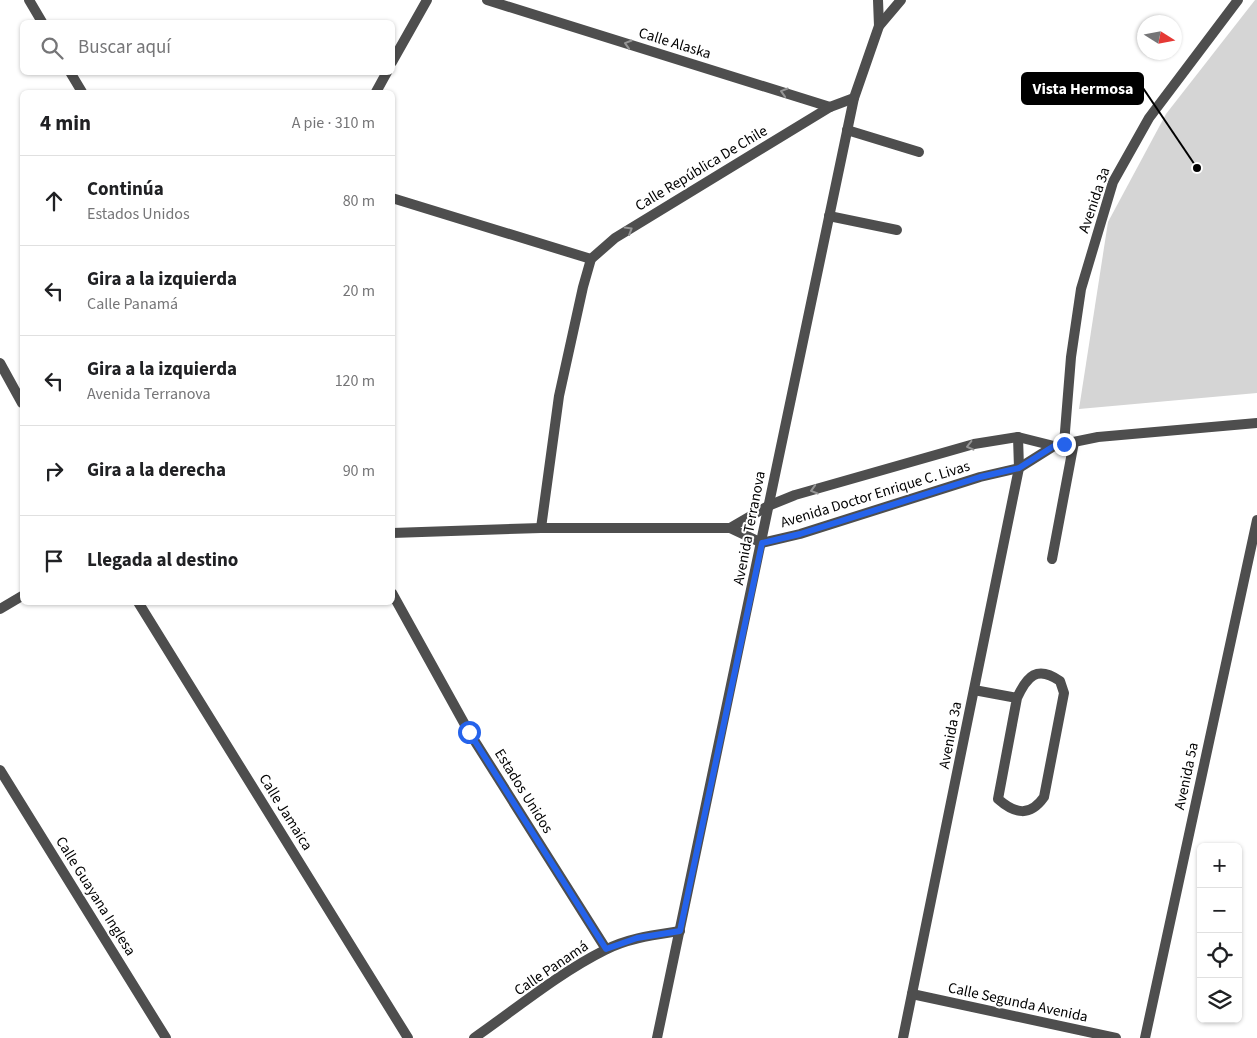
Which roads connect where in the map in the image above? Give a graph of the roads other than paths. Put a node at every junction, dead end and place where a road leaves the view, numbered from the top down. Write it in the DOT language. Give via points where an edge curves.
graph roads {
  1 [pos="29,0"];
  2 [pos="427,0"];
  3 [pos="487,0"];
  4 [pos="878,0"];
  5 [pos="900,0"];
  6 [pos="1238,0"];
  7 [pos="41,20"];
  8 [pos="879,26"];
  9 [pos="395,57"];
  10 [pos="72,75"];
  11 [pos="385,75"];
  12 [pos="81,90"];
  13 [pos="377,90"];
  14 [pos="854,98"];
  15 [pos="830,107"];
  16 [pos="847,130"];
  17 [pos="918,152"];
  18 [pos="395,199"];
  19 [pos="829,216"];
  20 [pos="897,230"];
  21 [pos="591,259"];
  22 [pos="0,363"];
  23 [pos="20,399"];
  24 [pos="1257,423"];
  25 [pos="1018,437"];
  26 [pos="1074,442"];
  27 [pos="1059,445"];
  28 [pos="1019,468"];
  29 [pos="768,506"];
  30 [pos="1257,520"];
  31 [pos="541,528"];
  32 [pos="730,528"];
  33 [pos="395,533"];
  34 [pos="762,543"];
  35 [pos="1052,559"];
  36 [pos="20,597"];
  37 [pos="395,598"];
  38 [pos="140,605"];
  39 [pos="0,608"];
  40 [pos="974,690"];
  41 [pos="1017,698"];
  42 [pos="0,770"];
  43 [pos="680,931"];
  44 [pos="606,949"];
  45 [pos="912,994"];
  46 [pos="166,1038"];
  47 [pos="408,1038"];
  48 [pos="474,1038"];
  49 [pos="657,1038"];
  50 [pos="903,1038"];
  51 [pos="1116,1038"];
  52 [pos="1145,1038"];
  1 -- 7 [label="street"];
  2 -- 9 [label="street"];
  15 -- 3 [label="street, Calle Alaska, one-way"];
  4 -- 8 [label="street"];
  5 -- 8 [label="street"];
  6 -- 27 [label="street, Avenida 3a" via="1149,118 1113,182 1081,289"];
  8 -- 14 [label="street, Avenida Terranova"];
  10 -- 12 [label="street"];
  11 -- 13 [label="street"];
  14 -- 15 [label="street"];
  14 -- 16 [label="street, Avenida Terranova"];
  21 -- 15 [label="street, Calle República De Chile, one-way" via="615,238"];
  16 -- 17 [label="street"];
  16 -- 19 [label="street, Avenida Terranova"];
  18 -- 21 [label="street"];
  19 -- 20 [label="street"];
  19 -- 29 [label="street, Avenida Terranova"];
  21 -- 31 [label="street" via="559,396"];
  22 -- 23 [label="street"];
  24 -- 26 [label="street, Avenida Doctor Enrique C. Livas"];
  25 -- 27 [label="street, Avenida Doctor Enrique C. Livas"];
  25 -- 28 [label="street, Avenida 3a"];
  25 -- 29 [label="street, Avenida Doctor Enrique C. Livas, one-way" via="974,444 795,495"];
  26 -- 27 [label="street, Avenida Doctor Enrique C. Livas"];
  26 -- 35 [label="street"];
  27 -- 28 [label="street, Avenida Doctor Enrique C. Livas"];
  28 -- 34 [label="street, Avenida Doctor Enrique C. Livas"];
  28 -- 40 [label="street, Avenida 3a"];
  29 -- 32 [label="street, Avenida Doctor Enrique C. Livas"];
  29 -- 34 [label="street, Avenida Terranova"];
  30 -- 52 [label="street, Avenida 5a"];
  31 -- 32 [label="street"];
  31 -- 33 [label="street"];
  32 -- 34 [label="street"];
  34 -- 43 [label="street, Avenida Terranova"];
  36 -- 39 [label="street"];
  37 -- 44 [label="street, Estados Unidos" via="469,732"];
  38 -- 47 [label="street, Calle Jamaica"];
  40 -- 41 [label="street"];
  40 -- 45 [label="street, Avenida 3a"];
  41 -- 41 [label="street" via="1024,683 1035,674 1049,673 1060,680 1064,693 1044,797 1027,812 1009,809 998,799"];
  42 -- 46 [label="street, Calle Guayana Inglesa"];
  43 -- 44 [label="street, Calle Panamá" via="637,938"];
  43 -- 49 [label="street, Avenida Terranova"];
  44 -- 48 [label="street, Calle Panamá"];
  45 -- 50 [label="street, Avenida 3a"];
  45 -- 51 [label="street, Calle Segunda Avenida"];
}
